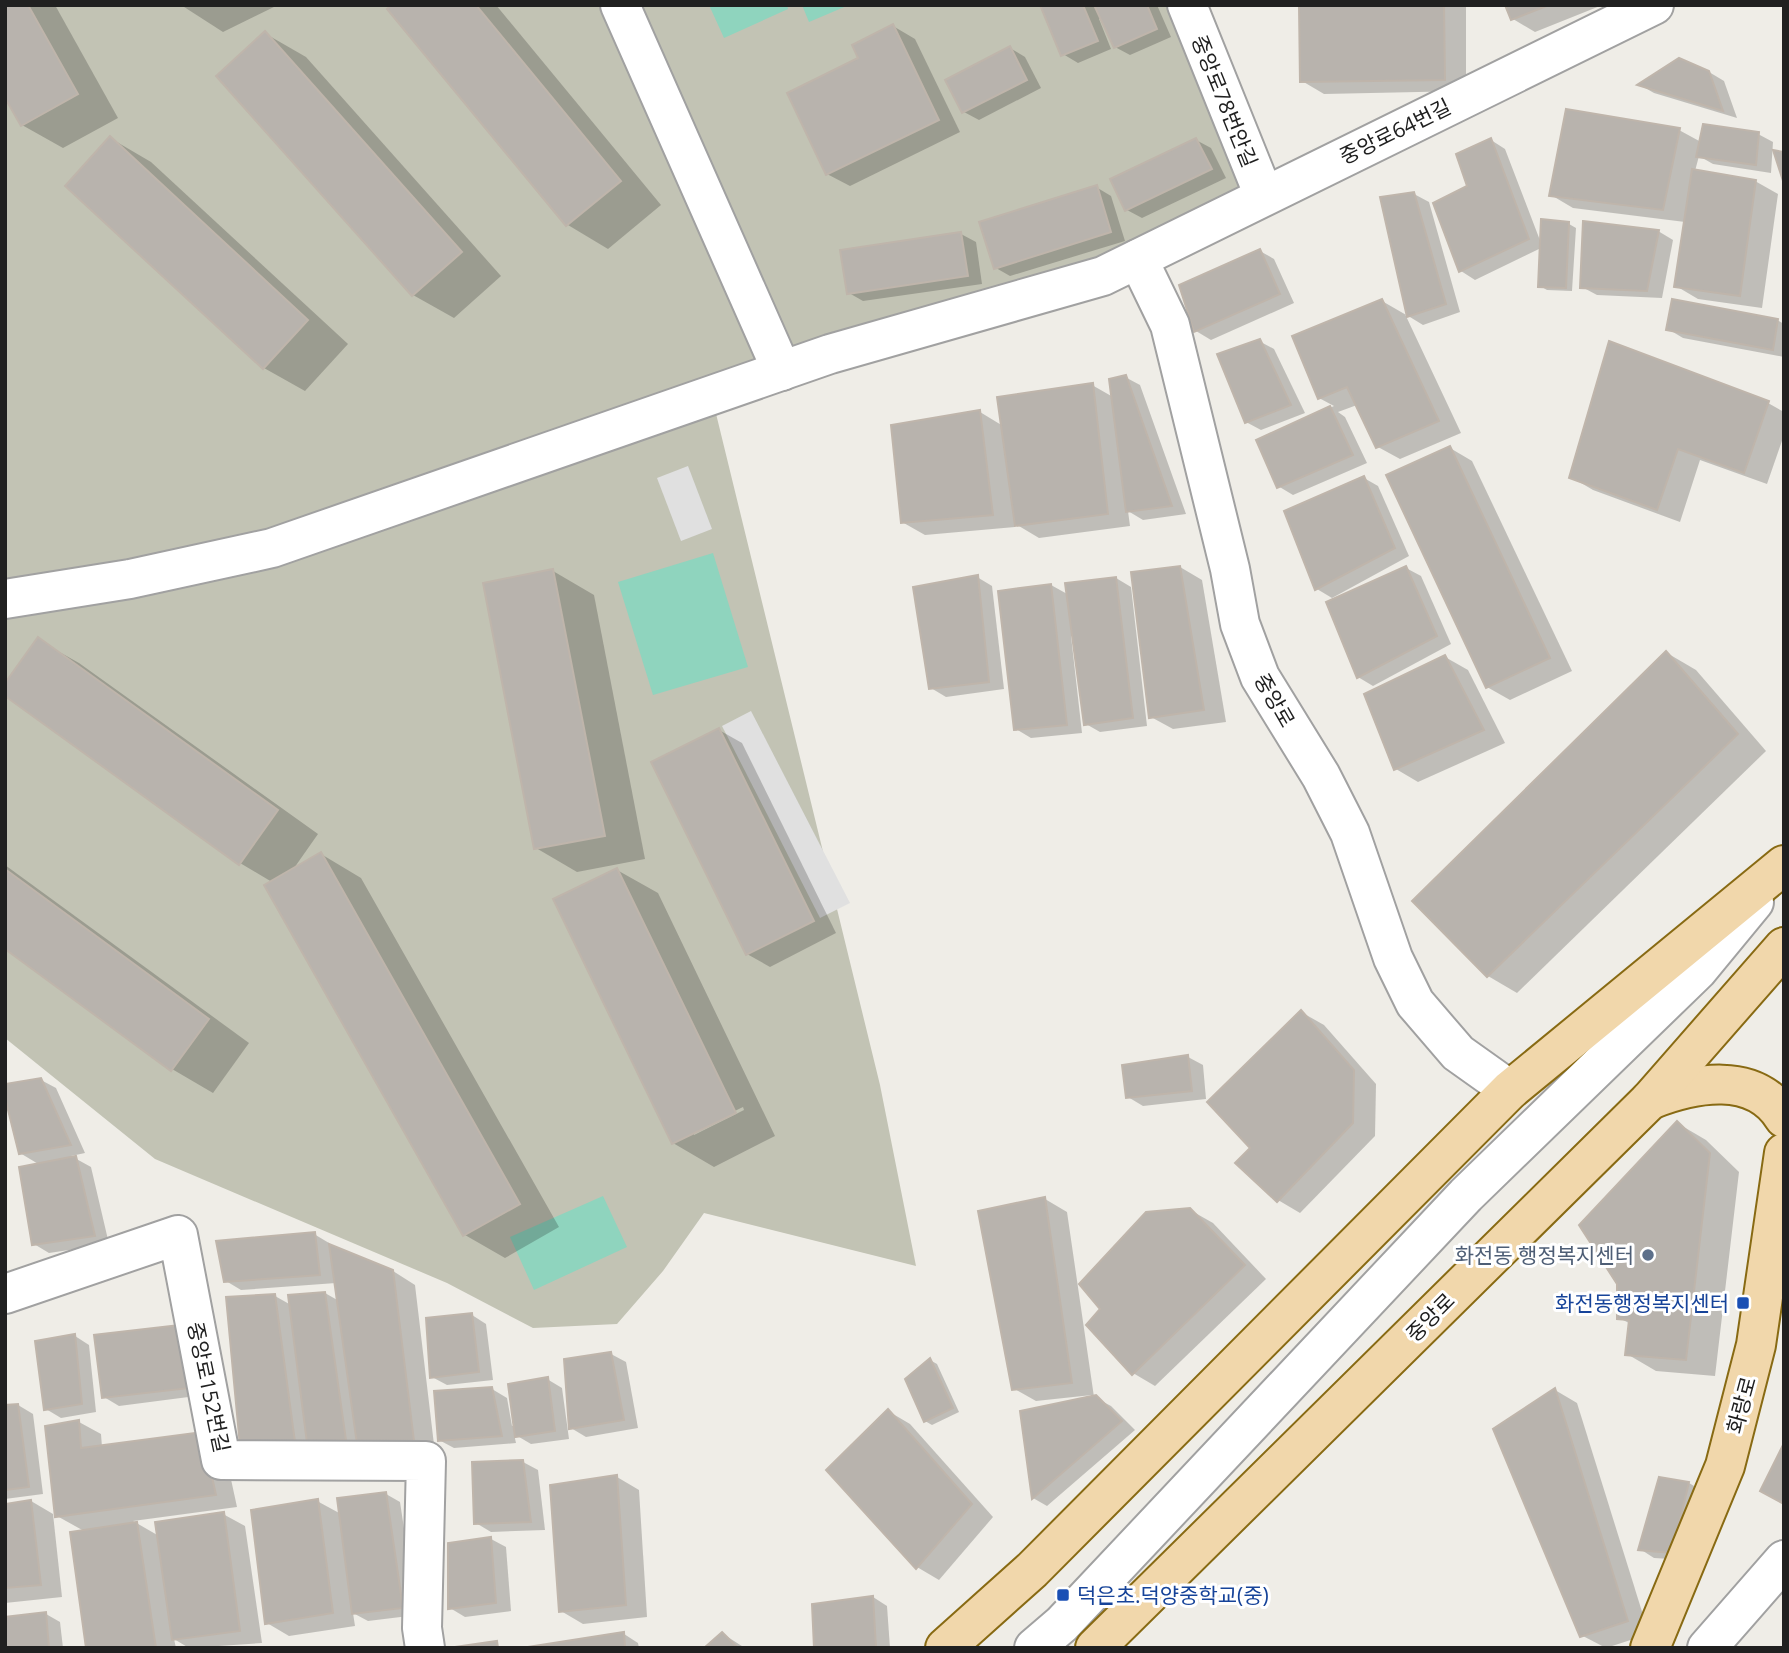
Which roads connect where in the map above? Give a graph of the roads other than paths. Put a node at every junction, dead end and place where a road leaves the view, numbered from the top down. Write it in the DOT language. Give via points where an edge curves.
graph roads {
  1 [pos="620,5"];
  2 [pos="1187,5"];
  3 [pos="1654,5"];
  4 [pos="1264,196"];
  5 [pos="1138,259"];
  6 [pos="782,371"];
  7 [pos="5,599"];
  8 [pos="1783,866"];
  9 [pos="1784,947"];
  10 [pos="1510,1090"];
  11 [pos="1650,1100"];
  12 [pos="1784,1118"];
  13 [pos="1784,1153"];
  14 [pos="5,1294"];
  15 [pos="1784,1560"];
  16 [pos="1099,1642"];
  17 [pos="1653,1647"];
  18 [pos="425,1648"];
  19 [pos="944,1648"];
  20 [pos="1034,1648"];
  21 [pos="1707,1648"];
  1 -- 6 [label="street"];
  2 -- 4 [label="street, 중앙로78번안길"];
  3 -- 4 [label="street, 중앙로64번길"];
  4 -- 5 [label="street, 중앙로64번길"];
  5 -- 6 [label="street, 중앙로64번길" via="1103,276"];
  5 -- 10 [label="street, 중앙로" via="1170,325 1240,624 1260,677 1350,833 1393,958 1415,1003 1458,1053"];
  6 -- 7 [label="street, 중앙로64번길" via="272,548 130,579"];
  8 -- 10 [label="main road"];
  8 -- 20 [label="street" via="1698,970 1466,1195"];
  9 -- 11 [label="main road, 중앙로"];
  10 -- 19 [label="main road" via="1032,1570"];
  11 -- 12 [label="main road" via="1688,1086 1728,1085 1763,1097"];
  11 -- 16 [label="main road, 중앙로"];
  13 -- 17 [label="main road, 화랑로" via="1756,1345 1725,1466"];
  14 -- 18 [label="street, 중앙로152번길" via="178,1235 221,1460 426,1461"];
  15 -- 21 [label="street"];
}
